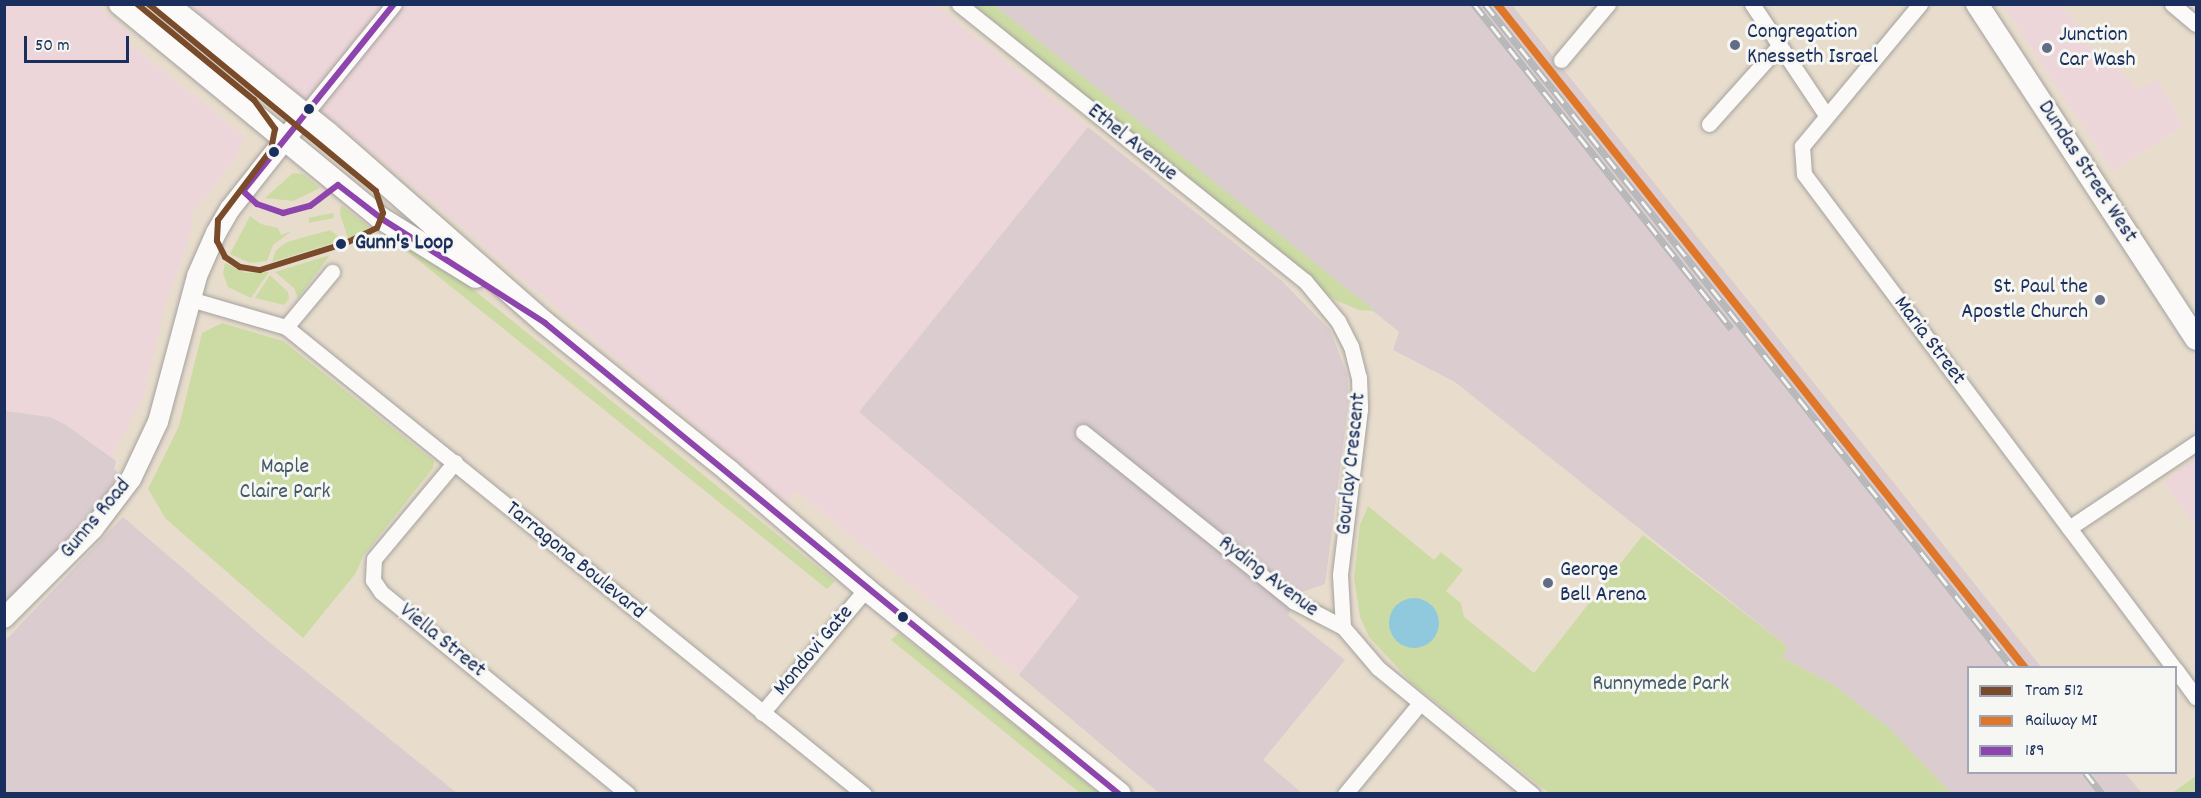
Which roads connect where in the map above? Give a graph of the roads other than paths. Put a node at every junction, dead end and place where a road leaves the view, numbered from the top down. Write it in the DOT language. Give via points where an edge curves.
graph roads {
  1 [pos="120,4"];
  2 [pos="167,4"];
  3 [pos="394,4"];
  4 [pos="959,4"];
  5 [pos="1608,4"];
  6 [pos="1752,4"];
  7 [pos="1920,4"];
  8 [pos="1977,4"];
  9 [pos="2172,4"];
  10 [pos="2196,24"];
  11 [pos="1779,46"];
  12 [pos="1561,60"];
  13 [pos="305,114"];
  14 [pos="1826,115"];
  15 [pos="1709,124"];
  16 [pos="285,141"];
  17 [pos="332,272"];
  18 [pos="1305,281"];
  19 [pos="190,299"];
  20 [pos="545,323"];
  21 [pos="286,327"];
  22 [pos="2196,339"];
  23 [pos="1083,432"];
  24 [pos="2196,443"];
  25 [pos="455,462"];
  26 [pos="2069,528"];
  27 [pos="866,589"];
  28 [pos="4,618"];
  29 [pos="1343,627"];
  30 [pos="2173,666"];
  31 [pos="2177,672"];
  32 [pos="2196,698"];
  33 [pos="1420,703"];
  34 [pos="762,713"];
  35 [pos="628,794"];
  36 [pos="864,794"];
  37 [pos="1120,794"];
  38 [pos="1345,794"];
  39 [pos="1532,794"];
  1 -- 16 [label="main road"];
  2 -- 13 [label="main road"];
  3 -- 13 [label="street"];
  4 -- 18 [label="street, Ethel Avenue"];
  5 -- 12 [label="street"];
  6 -- 11 [label="street"];
  7 -- 14 [label="street, Maria Street"];
  8 -- 22 [label="main road, Dundas Street West"];
  9 -- 10 [label="street"];
  11 -- 14 [label="street"];
  11 -- 15 [label="street"];
  13 -- 16 [label="street, Gunns Road"];
  13 -- 20 [label="main road"];
  14 -- 26 [label="street, Maria Street" via="1802,146 1804,174"];
  16 -- 19 [label="street, Gunns Road" via="222,222"];
  16 -- 20 [label="main road" via="382,219"];
  17 -- 21 [label="street"];
  18 -- 29 [label="street, Gourlay Crescent" via="1338,321 1351,346 1359,377 1360,409 1340,575"];
  19 -- 21 [label="street"];
  19 -- 28 [label="street, Gunns Road" via="158,422 131,479 93,529"];
  20 -- 27 [label="main road" via="729,471"];
  21 -- 25 [label="street, Tarragona Boulevard"];
  23 -- 29 [label="street, Ryding Avenue" via="1293,601"];
  24 -- 26 [label="street"];
  25 -- 34 [label="street, Tarragona Boulevard"];
  25 -- 35 [label="street, Viella Street" via="374,559 373,580 381,592"];
  26 -- 30 [label="street, Maria Street"];
  27 -- 34 [label="street, Mondovi Gate"];
  27 -- 37 [label="main road"];
  29 -- 33 [label="street, Ryding Avenue" via="1356,646"];
  31 -- 32 [label="street, Maria Street"];
  33 -- 38 [label="street"];
  33 -- 39 [label="street, Ryding Avenue"];
  34 -- 36 [label="street, Tarragona Boulevard"];
}
